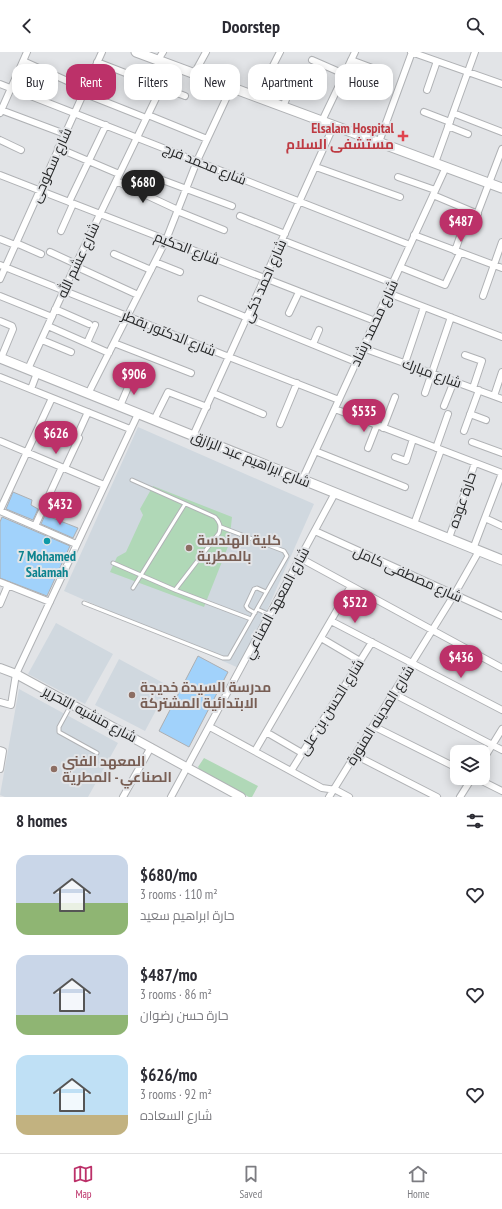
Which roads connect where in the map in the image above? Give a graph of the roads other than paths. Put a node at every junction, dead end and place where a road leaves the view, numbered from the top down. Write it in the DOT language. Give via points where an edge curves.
graph roads {
  1 [pos="27,52"];
  2 [pos="102,52"];
  3 [pos="136,52"];
  4 [pos="206,52"];
  5 [pos="280,52"];
  6 [pos="355,52"];
  7 [pos="411,52"];
  8 [pos="475,52"];
  9 [pos="161,56"];
  10 [pos="312,60"];
  11 [pos="351,60"];
  12 [pos="23,61"];
  13 [pos="437,61"];
  14 [pos="97,62"];
  15 [pos="171,64"];
  16 [pos="199,64"];
  17 [pos="274,64"];
  18 [pos="349,64"];
  19 [pos="362,64"];
  20 [pos="335,70"];
  21 [pos="468,71"];
  22 [pos="124,72"];
  23 [pos="66,82"];
  24 [pos="0,84"];
  25 [pos="502,84"];
  26 [pos="11,88"];
  27 [pos="427,90"];
  28 [pos="335,93"];
  29 [pos="182,95"];
  30 [pos="185,96"];
  31 [pos="80,100"];
  32 [pos="106,100"];
  33 [pos="155,100"];
  34 [pos="225,100"];
  35 [pos="265,100"];
  36 [pos="286,100"];
  37 [pos="283,107"];
  38 [pos="1,112"];
  39 [pos="424,112"];
  40 [pos="74,113"];
  41 [pos="453,113"];
  42 [pos="147,117"];
  43 [pos="322,121"];
  44 [pos="449,124"];
  45 [pos="106,125"];
  46 [pos="334,125"];
  47 [pos="502,132"];
  48 [pos="64,134"];
  49 [pos="468,134"];
  50 [pos="137,137"];
  51 [pos="207,139"];
  52 [pos="0,140"];
  53 [pos="379,142"];
  54 [pos="58,148"];
  55 [pos="502,149"];
  56 [pos="21,150"];
  57 [pos="89,161"];
  58 [pos="197,161"];
  59 [pos="435,163"];
  60 [pos="316,167"];
  61 [pos="446,167"];
  62 [pos="119,174"];
  63 [pos="0,175"];
  64 [pos="157,178"];
  65 [pos="398,178"];
  66 [pos="116,181"];
  67 [pos="490,183"];
  68 [pos="502,188"];
  69 [pos="39,190"];
  70 [pos="186,190"];
  71 [pos="434,193"];
  72 [pos="400,197"];
  73 [pos="300,202"];
  74 [pos="71,203"];
  75 [pos="232,206"];
  76 [pos="178,210"];
  77 [pos="100,214"];
  78 [pos="478,214"];
  79 [pos="240,216"];
  80 [pos="464,225"];
  81 [pos="473,225"];
  82 [pos="224,230"];
  83 [pos="61,231"];
  84 [pos="285,234"];
  85 [pos="414,235"];
  86 [pos="0,239"];
  87 [pos="166,240"];
  88 [pos="282,240"];
  89 [pos="502,242"];
  90 [pos="16,244"];
  91 [pos="410,245"];
  92 [pos="50,252"];
  93 [pos="458,252"];
  94 [pos="41,254"];
  95 [pos="114,254"];
  96 [pos="155,262"];
  97 [pos="76,265"];
  98 [pos="494,265"];
  99 [pos="3,266"];
  100 [pos="400,267"];
  101 [pos="502,268"];
  102 [pos="151,270"];
  103 [pos="180,272"];
  104 [pos="265,278"];
  105 [pos="0,279"];
  106 [pos="392,283"];
  107 [pos="64,290"];
  108 [pos="299,292"];
  109 [pos="388,293"];
  110 [pos="138,294"];
  111 [pos="0,296"];
  112 [pos="483,296"];
  113 [pos="201,299"];
  114 [pos="424,307"];
  115 [pos="55,309"];
  116 [pos="289,313"];
  117 [pos="128,316"];
  118 [pos="248,317"];
  119 [pos="52,318"];
  120 [pos="451,318"];
  121 [pos="0,321"];
  122 [pos="375,321"];
  123 [pos="48,326"];
  124 [pos="319,330"];
  125 [pos="502,337"];
  126 [pos="42,340"];
  127 [pos="87,343"];
  128 [pos="114,343"];
  129 [pos="313,344"];
  130 [pos="363,348"];
  131 [pos="71,352"];
  132 [pos="109,353"];
  133 [pos="465,355"];
  134 [pos="229,357"];
  135 [pos="0,358"];
  136 [pos="356,362"];
  137 [pos="404,363"];
  138 [pos="32,371"];
  139 [pos="502,372"];
  140 [pos="190,373"];
  141 [pos="432,373"];
  142 [pos="0,377"];
  143 [pos="132,378"];
  144 [pos="454,381"];
  145 [pos="297,383"];
  146 [pos="31,389"];
  147 [pos="476,389"];
  148 [pos="213,393"];
  149 [pos="425,393"];
  150 [pos="88,394"];
  151 [pos="494,396"];
  152 [pos="395,397"];
  153 [pos="52,398"];
  154 [pos="502,399"];
  155 [pos="339,400"];
  156 [pos="120,406"];
  157 [pos="444,406"];
  158 [pos="207,407"];
  159 [pos="335,409"];
  160 [pos="88,412"];
  161 [pos="138,414"];
  162 [pos="263,414"];
  163 [pos="448,414"];
  164 [pos="470,414"];
  165 [pos="154,420"];
  166 [pos="486,420"];
  167 [pos="280,424"];
  168 [pos="377,425"];
  169 [pos="383,428"];
  170 [pos="130,429"];
  171 [pos="464,431"];
  172 [pos="193,436"];
  173 [pos="414,439"];
  174 [pos="0,441"];
  175 [pos="472,442"];
  176 [pos="368,448"];
  177 [pos="439,449"];
  178 [pos="315,451"];
  179 [pos="27,452"];
  180 [pos="502,453"];
  181 [pos="395,457"];
  182 [pos="475,463"];
  183 [pos="63,467"];
  184 [pos="502,473"];
  185 [pos="132,480"];
  186 [pos="302,480"];
  187 [pos="104,484"];
  188 [pos="405,487"];
  189 [pos="0,492"];
  190 [pos="335,493"];
  191 [pos="7,495"];
  192 [pos="185,504"];
  193 [pos="0,511"];
  194 [pos="485,518"];
  195 [pos="414,524"];
  196 [pos="34,526"];
  197 [pos="502,526"];
  198 [pos="221,527"];
  199 [pos="315,531"];
  200 [pos="448,538"];
  201 [pos="76,544"];
  202 [pos="476,550"];
  203 [pos="300,558"];
  204 [pos="502,560"];
  205 [pos="113,563"];
  206 [pos="140,575"];
  207 [pos="0,582"];
  208 [pos="8,585"];
  209 [pos="351,586"];
  210 [pos="133,588"];
  211 [pos="175,590"];
  212 [pos="266,592"];
  213 [pos="454,595"];
  214 [pos="50,602"];
  215 [pos="84,603"];
  216 [pos="0,604"];
  217 [pos="257,609"];
  218 [pos="255,613"];
  219 [pos="270,615"];
  220 [pos="502,616"];
  221 [pos="251,619"];
  222 [pos="331,621"];
  223 [pos="433,630"];
  224 [pos="321,638"];
  225 [pos="372,642"];
  226 [pos="360,660"];
  227 [pos="412,663"];
  228 [pos="0,668"];
  229 [pos="502,668"];
  230 [pos="16,674"];
  231 [pos="394,694"];
  232 [pos="0,702"];
  233 [pos="71,704"];
  234 [pos="502,710"];
  235 [pos="373,726"];
  236 [pos="210,727"];
  237 [pos="502,729"];
  238 [pos="266,732"];
  239 [pos="492,745"];
  240 [pos="151,746"];
  241 [pos="490,748"];
  242 [pos="502,750"];
  243 [pos="1,751"];
  244 [pos="255,751"];
  245 [pos="97,753"];
  246 [pos="302,753"];
  247 [pos="355,755"];
  248 [pos="450,764"];
  249 [pos="187,766"];
  250 [pos="0,769"];
  251 [pos="291,771"];
  252 [pos="468,785"];
  253 [pos="490,785"];
  254 [pos="334,790"];
  255 [pos="502,791"];
  256 [pos="123,797"];
  257 [pos="171,797"];
  258 [pos="241,797"];
  259 [pos="329,797"];
  260 [pos="349,797"];
  261 [pos="437,797"];
  262 [pos="460,797"];
  1 -- 12 [label="street"];
  2 -- 14 [label="street, شارع سطوحى"];
  3 -- 9 [label="main road"];
  4 -- 16 [label="street"];
  5 -- 17 [label="street"];
  6 -- 11 [label="street"];
  7 -- 13 [label="street"];
  7 -- 53 [label="street"];
  8 -- 21 [label="street"];
  9 -- 15 [label="main road"];
  10 -- 20 [label="street"];
  11 -- 18 [label="street"];
  11 -- 19 [label="street"];
  12 -- 23 [label="street"];
  12 -- 26 [label="street"];
  13 -- 21 [label="street"];
  13 -- 27 [label="street"];
  14 -- 22 [label="street"];
  21 -- 25 [label="street"];
  21 -- 41 [label="street"];
  24 -- 26 [label="street, شارع محمد فرج"];
  26 -- 38 [label="street"];
  26 -- 40 [label="street, شارع محمد فرج"];
  28 -- 43 [label="street"];
  29 -- 30 [label="street"];
  31 -- 40 [label="street, شارع سطوحى"];
  32 -- 42 [label="street"];
  33 -- 42 [label="street, شارع عشم الله"];
  34 -- 51 [label="street"];
  35 -- 37 [label="main road"];
  36 -- 37 [label="street"];
  37 -- 43 [label="main road"];
  38 -- 48 [label="street"];
  39 -- 44 [label="street"];
  40 -- 45 [label="street, شارع محمد فرج"];
  40 -- 48 [label="street, شارع سطوحى"];
  41 -- 44 [label="street"];
  41 -- 47 [label="street"];
  42 -- 50 [label="street, شارع عشم الله"];
  42 -- 51 [label="street"];
  43 -- 46 [label="main road"];
  44 -- 49 [label="street"];
  44 -- 59 [label="street"];
  45 -- 50 [label="street, شارع محمد فرج"];
  45 -- 57 [label="street"];
  46 -- 53 [label="main road"];
  46 -- 60 [label="street, شارع احمد ذكى"];
  48 -- 54 [label="street, شارع سطوحى"];
  50 -- 58 [label="street, شارع محمد فرج"];
  50 -- 62 [label="street, شارع عشم الله"];
  51 -- 58 [label="street"];
  52 -- 56 [label="street"];
  53 -- 59 [label="main road"];
  54 -- 57 [label="street"];
  54 -- 69 [label="street, شارع سطوحى"];
  55 -- 67 [label="street"];
  57 -- 62 [label="street"];
  57 -- 74 [label="street"];
  58 -- 70 [label="street"];
  58 -- 73 [label="street, شارع محمد فرج"];
  59 -- 61 [label="main road"];
  60 -- 72 [label="street"];
  60 -- 73 [label="street, شارع احمد ذكى"];
  61 -- 67 [label="main road"];
  61 -- 71 [label="street, شارع محمد رشاد"];
  62 -- 66 [label="street, شارع عشم الله"];
  63 -- 69 [label="street, شارع الحكيم"];
  64 -- 70 [label="street"];
  65 -- 71 [label="street"];
  66 -- 76 [label="street"];
  66 -- 77 [label="street, شارع عشم الله"];
  67 -- 68 [label="main road"];
  67 -- 78 [label="street"];
  69 -- 74 [label="street, شارع الحكيم"];
  69 -- 90 [label="street, شارع سطوحى"];
  70 -- 75 [label="street"];
  70 -- 76 [label="street"];
  71 -- 78 [label="street"];
  71 -- 85 [label="street, شارع محمد رشاد"];
  73 -- 84 [label="street, شارع احمد ذكى"];
  73 -- 91 [label="street, شارع محمد فرج"];
  74 -- 77 [label="street, شارع الحكيم"];
  74 -- 83 [label="street"];
  76 -- 82 [label="street"];
  76 -- 87 [label="street"];
  77 -- 87 [label="street, شارع الحكيم"];
  77 -- 97 [label="street, شارع عشم الله"];
  78 -- 81 [label="street"];
  79 -- 84 [label="street"];
  80 -- 93 [label="street"];
  84 -- 88 [label="street, شارع احمد ذكى"];
  85 -- 91 [label="street, شارع محمد رشاد"];
  85 -- 93 [label="street"];
  86 -- 90 [label="street"];
  87 -- 96 [label="street"];
  87 -- 104 [label="street, شارع الحكيم"];
  88 -- 104 [label="street, شارع احمد ذكى"];
  88 -- 106 [label="street"];
  89 -- 98 [label="street"];
  90 -- 94 [label="street"];
  90 -- 99 [label="street, شارع سطوحى"];
  91 -- 100 [label="street, شارع محمد رشاد"];
  92 -- 97 [label="street"];
  93 -- 98 [label="street"];
  93 -- 100 [label="street" via="445,285"];
  95 -- 102 [label="street"];
  96 -- 102 [label="street"];
  96 -- 103 [label="street"];
  97 -- 107 [label="street, شارع عشم الله"];
  97 -- 110 [label="street"];
  98 -- 101 [label="street"];
  98 -- 112 [label="street"];
  99 -- 105 [label="street, شارع سطوحى"];
  99 -- 107 [label="street, شارع الدكتور بقطر"];
  100 -- 106 [label="street, شارع محمد رشاد"];
  102 -- 110 [label="street"];
  104 -- 108 [label="street, شارع الحكيم"];
  104 -- 118 [label="street, شارع احمد ذكى"];
  106 -- 109 [label="street, شارع محمد رشاد"];
  107 -- 115 [label="street, شارع عشم الله"];
  107 -- 117 [label="street, شارع الدكتور بقطر"];
  108 -- 116 [label="street"];
  108 -- 122 [label="street, شارع الحكيم"];
  109 -- 114 [label="street"];
  109 -- 122 [label="street, شارع محمد رشاد"];
  110 -- 117 [label="street"];
  111 -- 119 [label="street"];
  113 -- 118 [label="street"];
  114 -- 120 [label="street"];
  114 -- 137 [label="street"];
  115 -- 119 [label="street, شارع عشم الله"];
  115 -- 127 [label="street" via="92,325"];
  117 -- 128 [label="street"];
  117 -- 134 [label="street, شارع الدكتور بقطر"];
  118 -- 129 [label="street"];
  118 -- 134 [label="street, شارع احمد ذكى"];
  119 -- 123 [label="street, شارع عشم الله"];
  120 -- 125 [label="street"];
  120 -- 141 [label="street"];
  121 -- 135 [label="street" via="12,326 13,329"];
  122 -- 130 [label="street, شارع محمد رشاد"];
  123 -- 126 [label="street, شارع عشم الله"];
  123 -- 127 [label="street"];
  124 -- 129 [label="street"];
  126 -- 131 [label="street"];
  126 -- 138 [label="street, شارع عشم الله"];
  127 -- 132 [label="street"];
  128 -- 132 [label="street"];
  128 -- 140 [label="street"];
  129 -- 136 [label="street"];
  130 -- 136 [label="street, شارع محمد رشاد"];
  130 -- 137 [label="street, شارع مبارك"];
  132 -- 150 [label="street"];
  133 -- 147 [label="street" via="482,361"];
  134 -- 145 [label="street, شارع الدكتور بقطر"];
  134 -- 148 [label="street, شارع احمد ذكى"];
  135 -- 138 [label="main road, شارع ابراهيم عبد الرازق"];
  136 -- 155 [label="street, شارع محمد رشاد"];
  137 -- 141 [label="street, شارع مبارك"];
  138 -- 146 [label="street, شارع عشم الله"];
  138 -- 150 [label="main road, شارع ابراهيم عبد الرازق"];
  139 -- 151 [label="street"];
  141 -- 144 [label="street, شارع مبارك"];
  141 -- 149 [label="street"];
  142 -- 146 [label="street"];
  143 -- 156 [label="street"];
  144 -- 147 [label="street, شارع مبارك"];
  144 -- 157 [label="street"];
  145 -- 155 [label="street, شارع الدكتور بقطر"];
  145 -- 167 [label="street"];
  146 -- 153 [label="street"];
  147 -- 151 [label="street, شارع مبارك"];
  147 -- 164 [label="street"];
  148 -- 158 [label="street, شارع احمد ذكى"];
  148 -- 162 [label="street"];
  150 -- 156 [label="main road, شارع ابراهيم عبد الرازق"];
  151 -- 154 [label="street, شارع مبارك"];
  152 -- 169 [label="street"];
  153 -- 160 [label="street"];
  153 -- 179 [label="street"];
  155 -- 159 [label="street, شارع محمد رشاد"];
  156 -- 161 [label="main road, شارع ابراهيم عبد الرازق"];
  158 -- 165 [label="street" via="168,392"];
  158 -- 172 [label="street, شارع احمد ذكى"];
  159 -- 168 [label="street"];
  159 -- 178 [label="street, شارع محمد رشاد"];
  160 -- 170 [label="street"];
  160 -- 183 [label="street"];
  161 -- 165 [label="main road, شارع ابراهيم عبد الرازق"];
  161 -- 170 [label="street"];
  163 -- 177 [label="street"];
  164 -- 166 [label="street"];
  164 -- 171 [label="street"];
  165 -- 172 [label="main road, شارع ابراهيم عبد الرازق"];
  168 -- 169 [label="street"];
  168 -- 176 [label="street"];
  169 -- 173 [label="street"];
  170 -- 187 [label="street"];
  172 -- 186 [label="main road, شارع ابراهيم عبد الرازق"];
  173 -- 177 [label="street"];
  173 -- 181 [label="street" via="406,461"];
  174 -- 179 [label="street"];
  175 -- 180 [label="street"];
  177 -- 182 [label="street"];
  177 -- 195 [label="street"];
  178 -- 186 [label="street, شارع محمد رشاد"];
  178 -- 188 [label="street"];
  179 -- 183 [label="street"];
  179 -- 191 [label="street"];
  182 -- 184 [label="street"];
  182 -- 200 [label="street, حارة عوده"];
  183 -- 187 [label="street"];
  183 -- 196 [label="street"];
  184 -- 194 [label="street, شارع المدينه المنورة"];
  185 -- 192 [label="lane"];
  186 -- 190 [label="main road, شارع ابراهيم عبد الرازق"];
  187 -- 201 [label="street"];
  189 -- 191 [label="street"];
  190 -- 195 [label="main road, شارع ابراهيم عبد الرازق"];
  190 -- 199 [label="street, شارع المعهد الصناعي"];
  191 -- 193 [label="street"];
  192 -- 198 [label="lane" via="215,517"];
  192 -- 206 [label="lane"];
  193 -- 196 [label="street"];
  194 -- 197 [label="street"];
  194 -- 202 [label="street, شارع المدينه المنورة"];
  195 -- 200 [label="main road, شارع ابراهيم عبد الرازق"];
  196 -- 201 [label="street"];
  198 -- 211 [label="lane"];
  198 -- 212 [label="lane" via="286,553"];
  199 -- 203 [label="street, شارع المعهد الصناعي"];
  199 -- 213 [label="street, شارع مصطفى كامل"];
  200 -- 202 [label="main road, شارع ابراهيم عبد الرازق"];
  201 -- 214 [label="street"];
  202 -- 204 [label="main road, شارع ابراهيم عبد الرازق"];
  202 -- 213 [label="street, شارع المدينه المنورة"];
  203 -- 209 [label="street"];
  203 -- 219 [label="street, شارع المعهد الصناعي"];
  205 -- 206 [label="lane"];
  206 -- 210 [label="lane"];
  206 -- 211 [label="lane"];
  207 -- 208 [label="street"];
  208 -- 214 [label="street"];
  208 -- 216 [label="street"];
  209 -- 222 [label="street"];
  209 -- 223 [label="street"];
  211 -- 221 [label="lane"];
  212 -- 217 [label="lane"];
  212 -- 218 [label="lane" via="254,589 246,606"];
  213 -- 220 [label="street, شارع مصطفى كامل"];
  213 -- 223 [label="street, شارع المدينه المنورة"];
  214 -- 230 [label="street"];
  215 -- 221 [label="lane" via="226,659 232,656"];
  217 -- 218 [label="lane"];
  217 -- 219 [label="lane"];
  218 -- 221 [label="lane"];
  219 -- 236 [label="street, شارع المعهد الصناعي"];
  222 -- 224 [label="street"];
  222 -- 225 [label="street"];
  223 -- 227 [label="street, شارع المدينه المنورة"];
  223 -- 229 [label="street"];
  224 -- 226 [label="street"];
  224 -- 238 [label="street"];
  225 -- 226 [label="street, شارع الحسن بن على"];
  225 -- 227 [label="street"];
  226 -- 246 [label="street, شارع الحسن بن على"];
  227 -- 231 [label="street, شارع المدينه المنورة"];
  227 -- 234 [label="street"];
  228 -- 230 [label="street, شارع منشيه التحرير"];
  230 -- 232 [label="street" via="11,705"];
  230 -- 233 [label="street, شارع منشيه التحرير"];
  231 -- 235 [label="street, شارع المدينه المنورة"];
  231 -- 239 [label="street"];
  233 -- 240 [label="street, شارع منشيه التحرير"];
  233 -- 245 [label="lane" via="59,732"];
  235 -- 247 [label="street, شارع المدينه المنورة"];
  235 -- 248 [label="street"];
  236 -- 244 [label="street"];
  236 -- 249 [label="street, شارع المعهد الصناعي"];
  237 -- 239 [label="street"];
  238 -- 244 [label="street"];
  238 -- 246 [label="street"];
  239 -- 241 [label="street"];
  239 -- 242 [label="street"];
  240 -- 249 [label="street, شارع منشيه التحرير"];
  240 -- 256 [label="street"];
  243 -- 250 [label="street"];
  244 -- 251 [label="street"];
  246 -- 251 [label="street, شارع الحسن بن على"];
  247 -- 254 [label="street, شارع المدينه المنورة"];
  247 -- 261 [label="street"];
  249 -- 257 [label="street, شارع المعهد الصناعي"];
  249 -- 258 [label="street, شارع منشيه التحرير"];
  251 -- 254 [label="street" via="322,788"];
  252 -- 262 [label="street"];
  253 -- 255 [label="street"];
  254 -- 259 [label="street, شارع المدينه المنورة"];
  254 -- 260 [label="street"];
}
